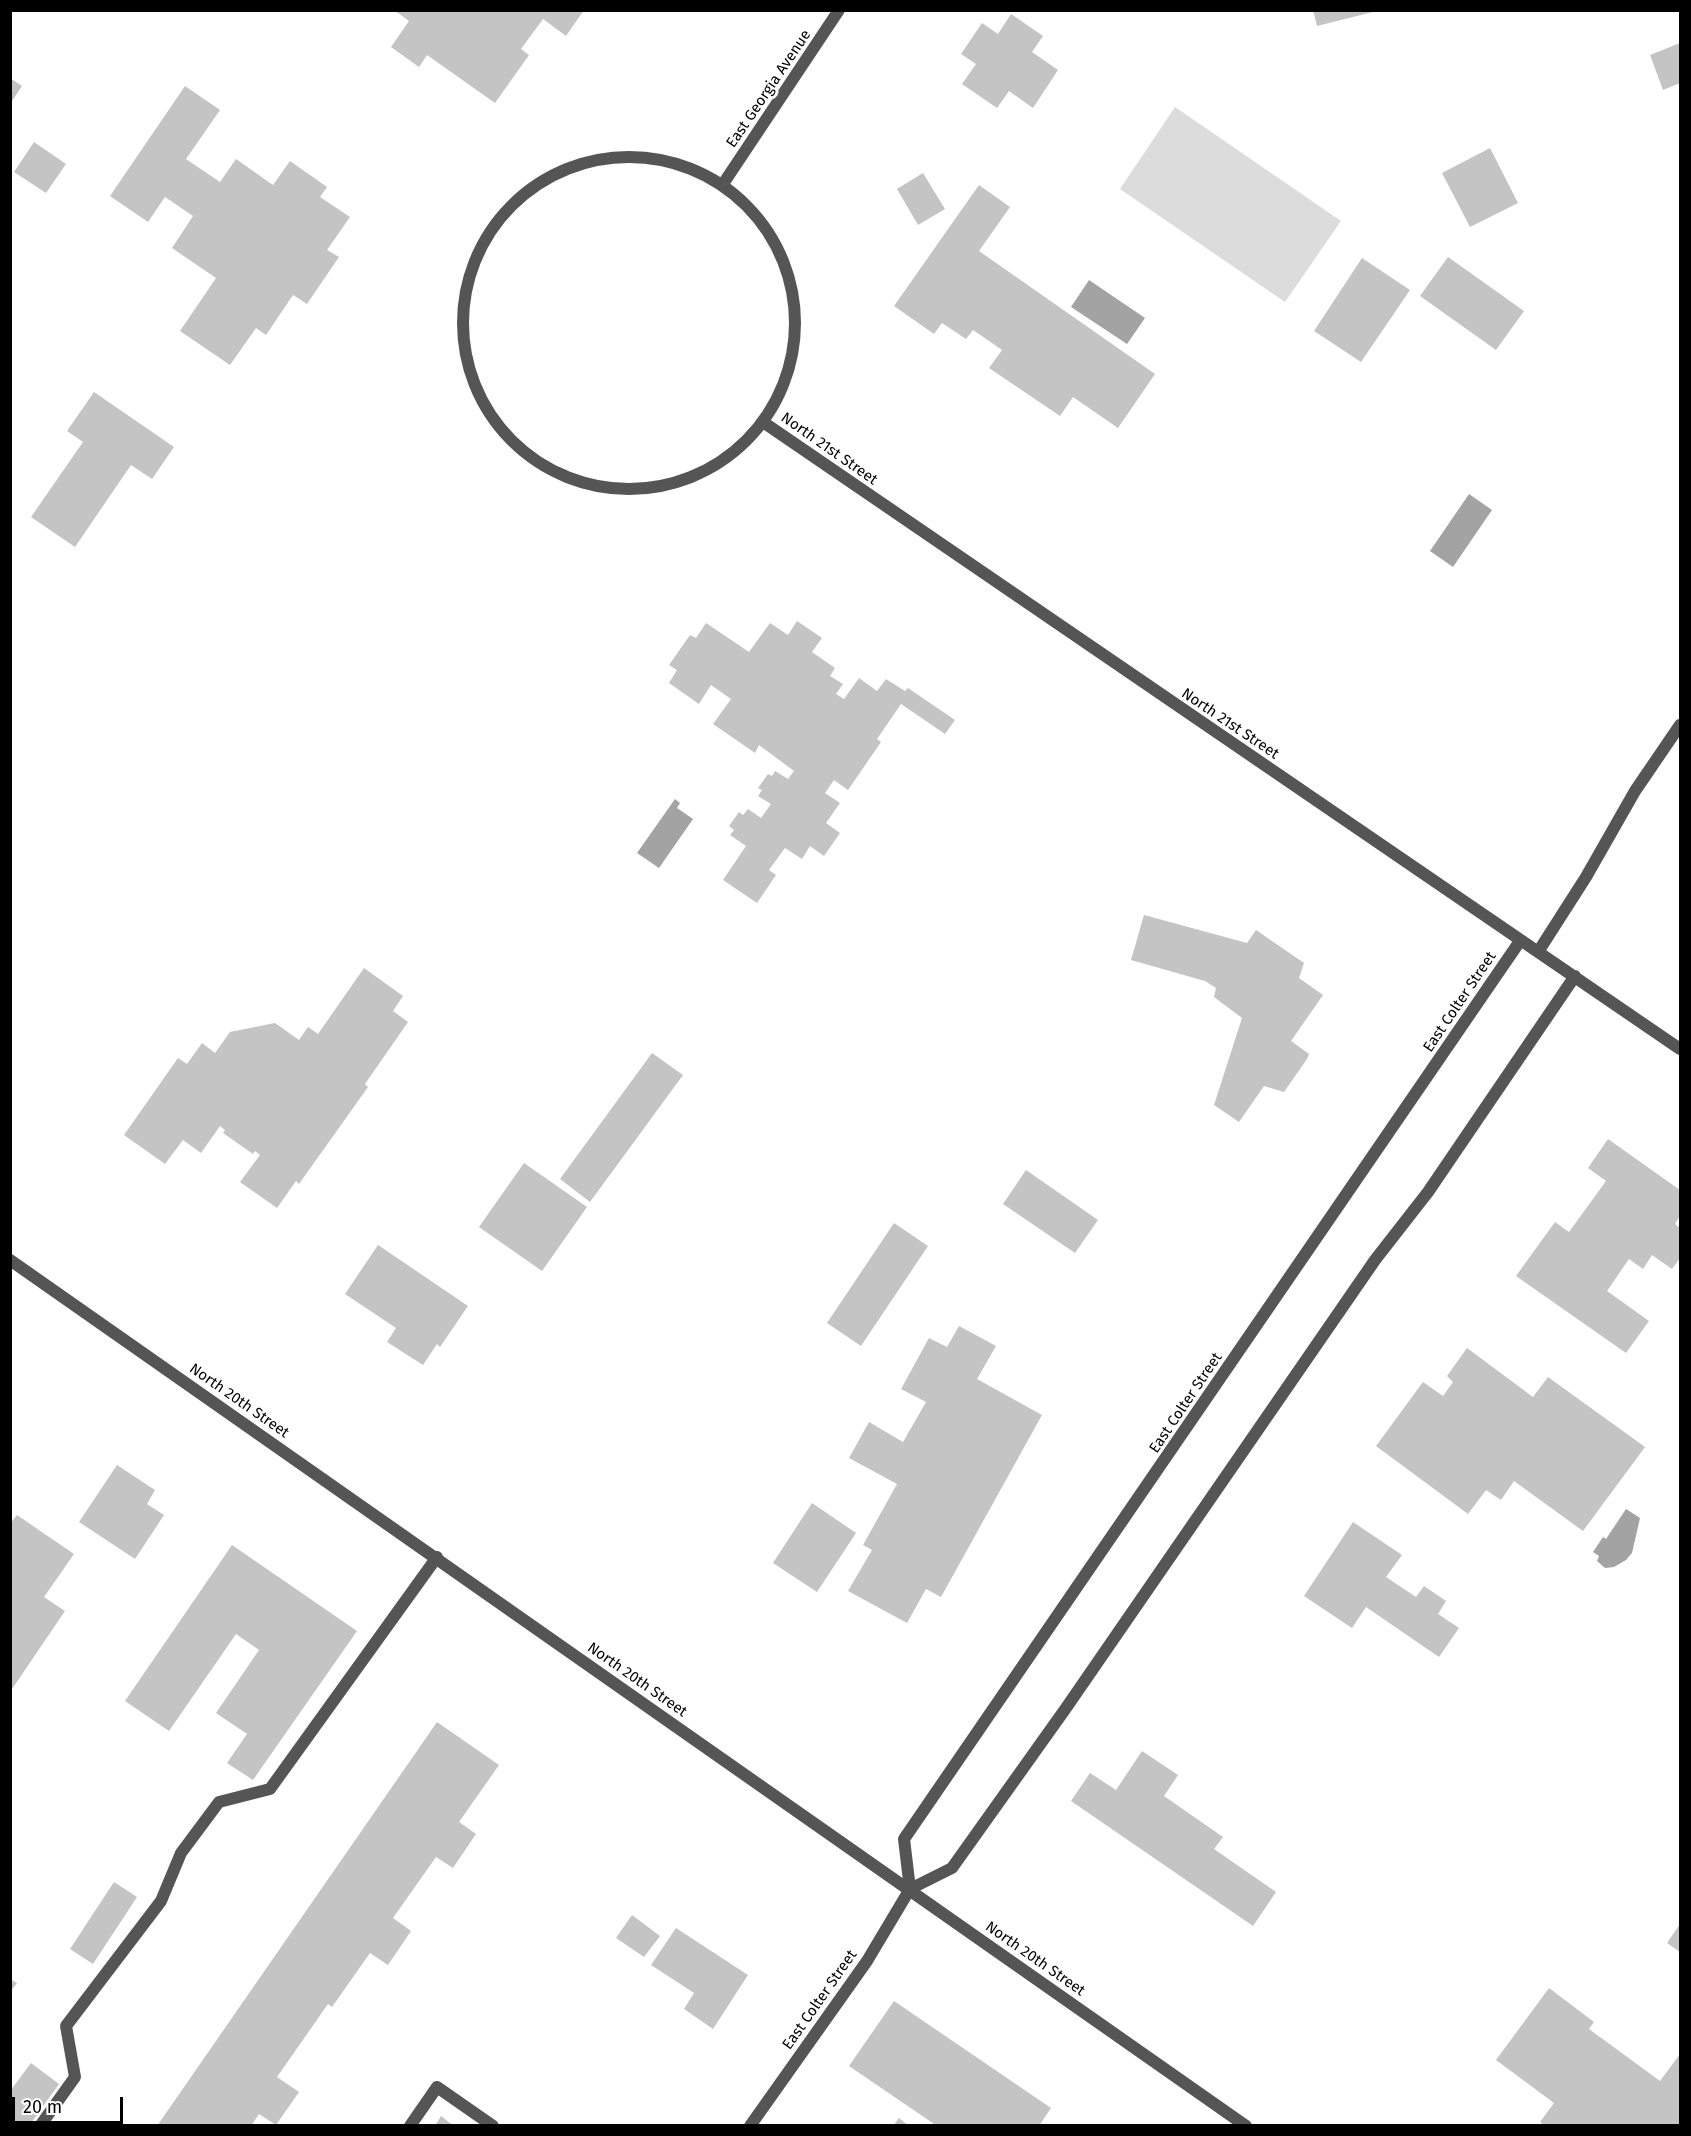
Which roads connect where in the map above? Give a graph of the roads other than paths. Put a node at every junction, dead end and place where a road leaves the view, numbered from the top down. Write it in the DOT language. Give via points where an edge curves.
graph roads {
  1 [pos="839,10"];
  2 [pos="723,184"];
  3 [pos="763,422"];
  4 [pos="1680,725"];
  5 [pos="1520,941"];
  6 [pos="1538,952"];
  7 [pos="1575,976"];
  8 [pos="1680,1049"];
  9 [pos="10,1260"];
  10 [pos="437,1557"];
  11 [pos="910,1889"];
  12 [pos="40,2126"];
  13 [pos="410,2126"];
  14 [pos="493,2126"];
  15 [pos="750,2126"];
  16 [pos="1246,2126"];
  1 -- 2 [label="street, East Georgia Avenue"];
  2 -- 3 [label="street" via="762,221 787,268 791,289 796,321 788,374"];
  2 -- 3 [label="street" via="673,161 617,155 564,169 517,199 483,243 464,295 464,351 482,403 516,447 563,477 617,489 673,484 723,461"];
  3 -- 5 [label="street, North 21st Street"];
  4 -- 6 [label="street" via="1635,791"];
  5 -- 6 [label="street, North 21st Street"];
  5 -- 11 [label="street, East Colter Street" via="903,1839"];
  6 -- 7 [label="street, North 21st Street"];
  7 -- 8 [label="street, North 21st Street"];
  7 -- 11 [label="street" via="1428,1192 1375,1260 952,1868"];
  9 -- 10 [label="street, North 20th Street"];
  10 -- 11 [label="street, North 20th Street"];
  10 -- 12 [label="street" via="270,1789 219,1802 181,1853 161,1901 66,2026 75,2077"];
  11 -- 15 [label="street, East Colter Street" via="867,1961"];
  11 -- 16 [label="street, North 20th Street"];
  13 -- 14 [label="street" via="437,2087"];
}
